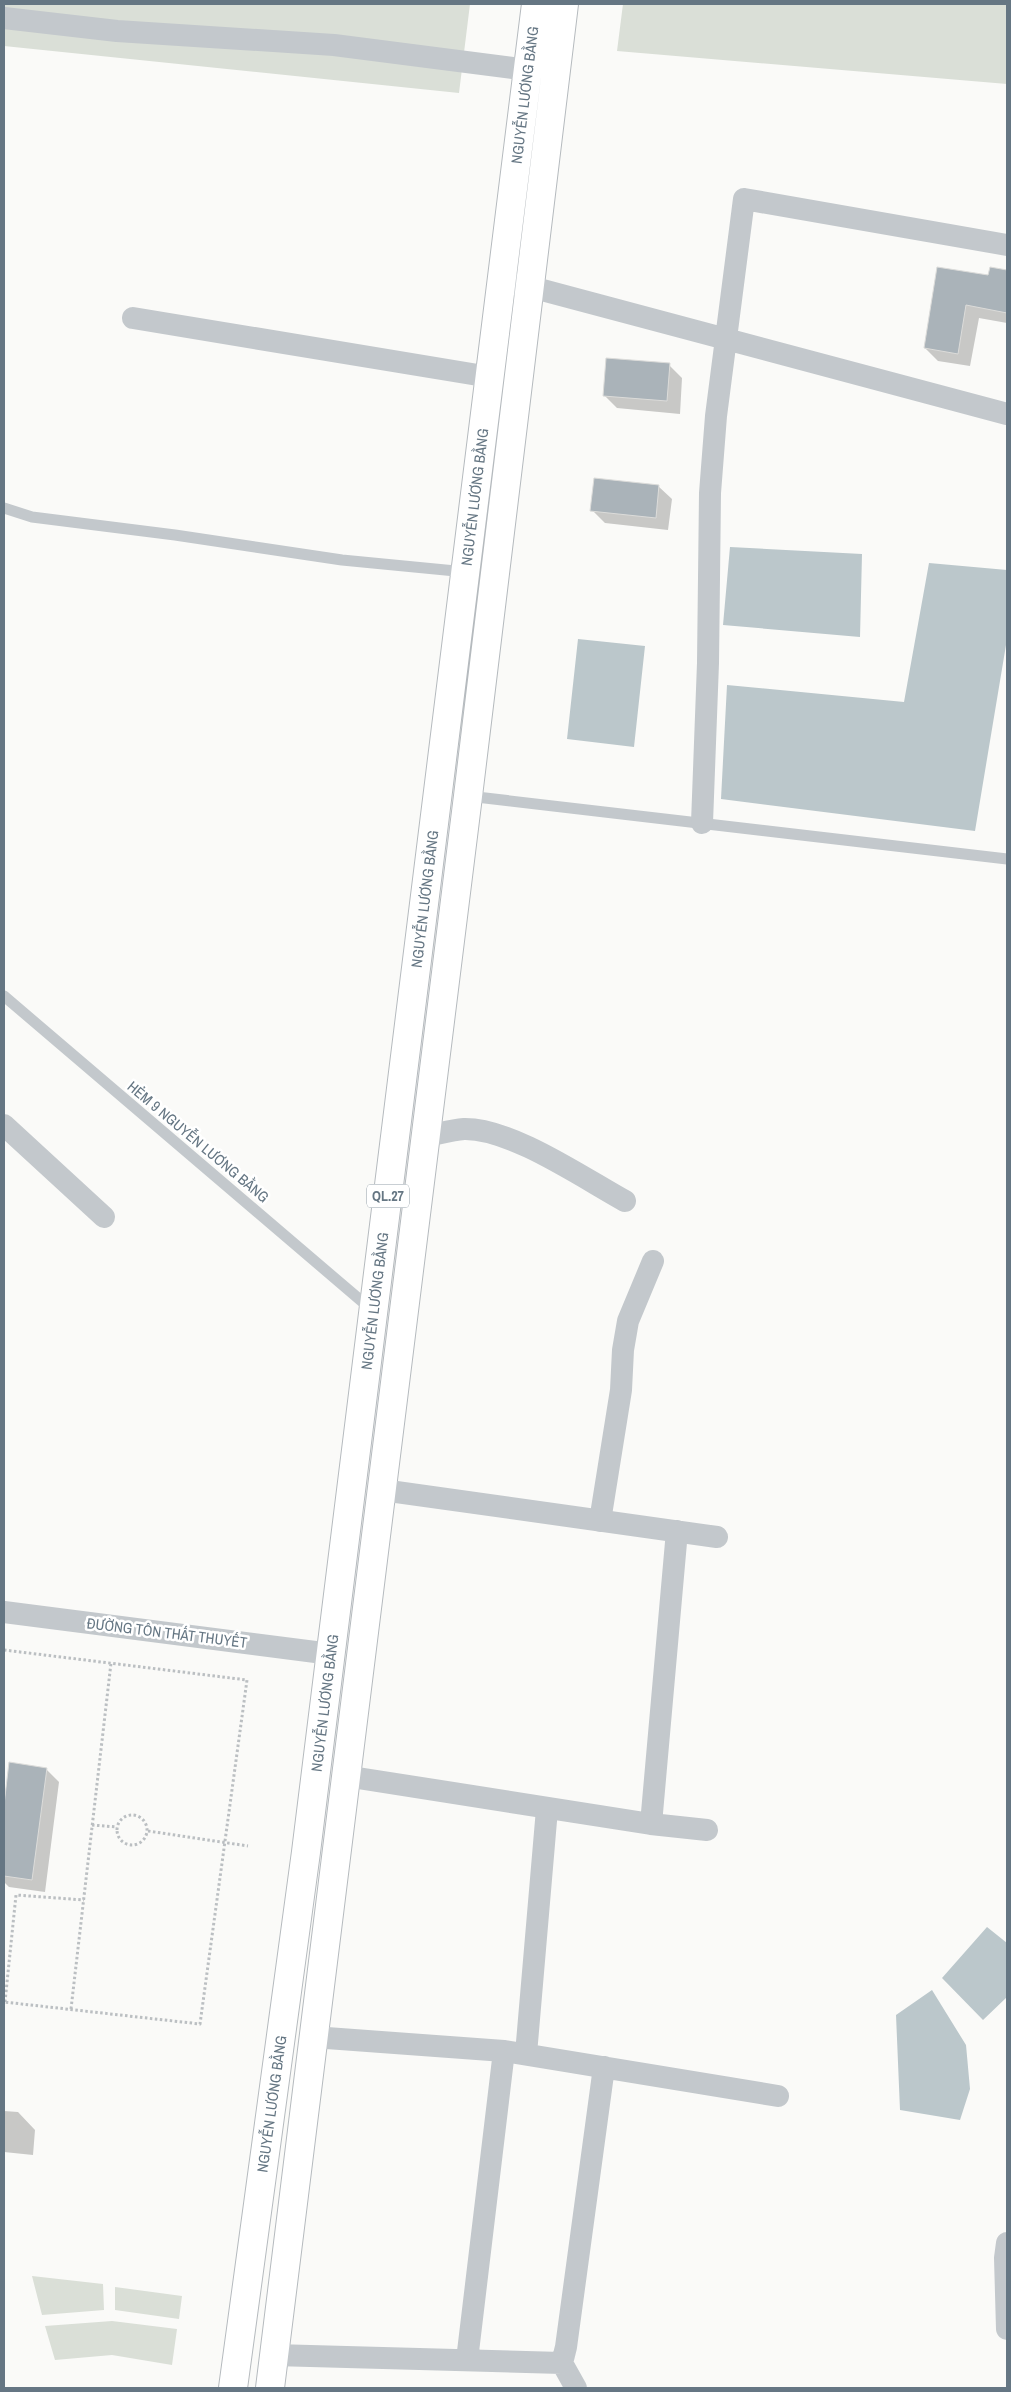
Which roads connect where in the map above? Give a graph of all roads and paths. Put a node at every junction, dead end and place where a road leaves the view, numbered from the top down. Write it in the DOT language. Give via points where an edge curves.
graph roads {
  1 [pos="536,4"];
  2 [pos="564,4"];
  3 [pos="4,18"];
  4 [pos="528,70"];
  5 [pos="1007,246"];
  6 [pos="502,283"];
  7 [pos="531,287"];
  8 [pos="133,318"];
  9 [pos="725,339"];
  10 [pos="490,377"];
  11 [pos="1007,414"];
  12 [pos="4,508"];
  13 [pos="466,572"];
  14 [pos="468,796"];
  15 [pos="702,824"];
  16 [pos="1007,859"];
  17 [pos="4,996"];
  18 [pos="4,1125"];
  19 [pos="426,1136"];
  20 [pos="625,1201"];
  21 [pos="104,1217"];
  22 [pos="653,1261"];
  23 [pos="373,1311"];
  24 [pos="382,1490"];
  25 [pos="600,1521"];
  26 [pos="677,1532"];
  27 [pos="717,1537"];
  28 [pos="4,1612"];
  29 [pos="4,1650"];
  30 [pos="331,1654"];
  31 [pos="111,1663"];
  32 [pos="345,1776"];
  33 [pos="547,1809"];
  34 [pos="651,1824"];
  35 [pos="92,1825"];
  36 [pos="117,1828"];
  37 [pos="707,1830"];
  38 [pos="148,1831"];
  39 [pos="225,1843"];
  40 [pos="248,1846"];
  41 [pos="306,1852"];
  42 [pos="335,1856"];
  43 [pos="84,1900"];
  44 [pos="4,2002"];
  45 [pos="72,2009"];
  46 [pos="313,2037"];
  47 [pos="515,2053"];
  48 [pos="604,2067"];
  49 [pos="778,2096"];
  50 [pos="1007,2244"];
  51 [pos="1007,2329"];
  52 [pos="274,2355"];
  53 [pos="467,2360"];
  54 [pos="562,2363"];
  55 [pos="233,2388"];
  56 [pos="270,2388"];
  57 [pos="576,2388"];
  1 -- 4 [label="main road, NGUYỄN LƯƠNG BẰNG / QL.27"];
  2 -- 7 [label="main road, NGUYỄN LƯƠNG BẰNG / QL.27"];
  3 -- 4 [label="street" via="118,31 334,45"];
  4 -- 6 [label="main road, NGUYỄN LƯƠNG BẰNG / QL.27"];
  5 -- 9 [label="street" via="744,199"];
  6 -- 7 [label="street"];
  6 -- 10 [label="main road, NGUYỄN LƯƠNG BẰNG / QL.27"];
  7 -- 9 [label="street"];
  7 -- 14 [label="main road, NGUYỄN LƯƠNG BẰNG / QL.27"];
  8 -- 10 [label="street"];
  9 -- 11 [label="street"];
  9 -- 15 [label="street" via="710,493"];
  10 -- 13 [label="main road, NGUYỄN LƯƠNG BẰNG / QL.27"];
  12 -- 13 [label="lane" via="32,517 342,560"];
  13 -- 23 [label="main road, NGUYỄN LƯƠNG BẰNG / QL.27"];
  14 -- 15 [label="lane"];
  14 -- 19 [label="main road, NGUYỄN LƯƠNG BẰNG / QL.27"];
  15 -- 16 [label="lane"];
  17 -- 23 [label="lane, HẺM 9 NGUYỄN LƯƠNG BẰNG"];
  18 -- 21 [label="street"];
  19 -- 20 [label="street" via="462,1129 490,1132 532,1150"];
  19 -- 24 [label="main road, NGUYỄN LƯƠNG BẰNG / QL.27"];
  22 -- 25 [label="street" via="628,1320 621,1390"];
  23 -- 30 [label="main road, NGUYỄN LƯƠNG BẰNG / QL.27"];
  24 -- 25 [label="street"];
  24 -- 32 [label="main road, NGUYỄN LƯƠNG BẰNG / QL.27"];
  25 -- 26 [label="street"];
  26 -- 27 [label="street"];
  26 -- 34 [label="street"];
  28 -- 30 [label="street, ĐƯỜNG TÔN THẤT THUYẾT"];
  29 -- 31 [label="path"];
  30 -- 41 [label="main road, NGUYỄN LƯƠNG BẰNG / QL.27"];
  31 -- 35 [label="path"];
  31 -- 39 [label="path" via="247,1680"];
  32 -- 33 [label="street"];
  32 -- 42 [label="main road, NGUYỄN LƯƠNG BẰNG / QL.27"];
  33 -- 34 [label="street"];
  33 -- 47 [label="street"];
  34 -- 37 [label="street"];
  35 -- 36 [label="path"];
  35 -- 43 [label="path"];
  36 -- 38 [label="path" via="123,1817 134,1814 144,1820"];
  36 -- 38 [label="path" via="120,1839 130,1845 142,1842"];
  38 -- 39 [label="path"];
  39 -- 40 [label="path"];
  39 -- 45 [label="path" via="200,2024"];
  41 -- 42 [label="main road"];
  41 -- 55 [label="main road, NGUYỄN LƯƠNG BẰNG / QL.27"];
  42 -- 46 [label="main road, NGUYỄN LƯƠNG BẰNG / QL.27"];
  43 -- 44 [label="path" via="16,1895"];
  43 -- 45 [label="path"];
  44 -- 45 [label="path"];
  46 -- 47 [label="street"];
  46 -- 52 [label="main road, NGUYỄN LƯƠNG BẰNG / QL.27"];
  47 -- 48 [label="street"];
  47 -- 53 [label="street"];
  48 -- 49 [label="street"];
  48 -- 54 [label="street"];
  50 -- 51 [label="street"];
  52 -- 53 [label="street"];
  52 -- 56 [label="main road, NGUYỄN LƯƠNG BẰNG / QL.27"];
  53 -- 54 [label="street"];
  54 -- 57 [label="street"];
}
